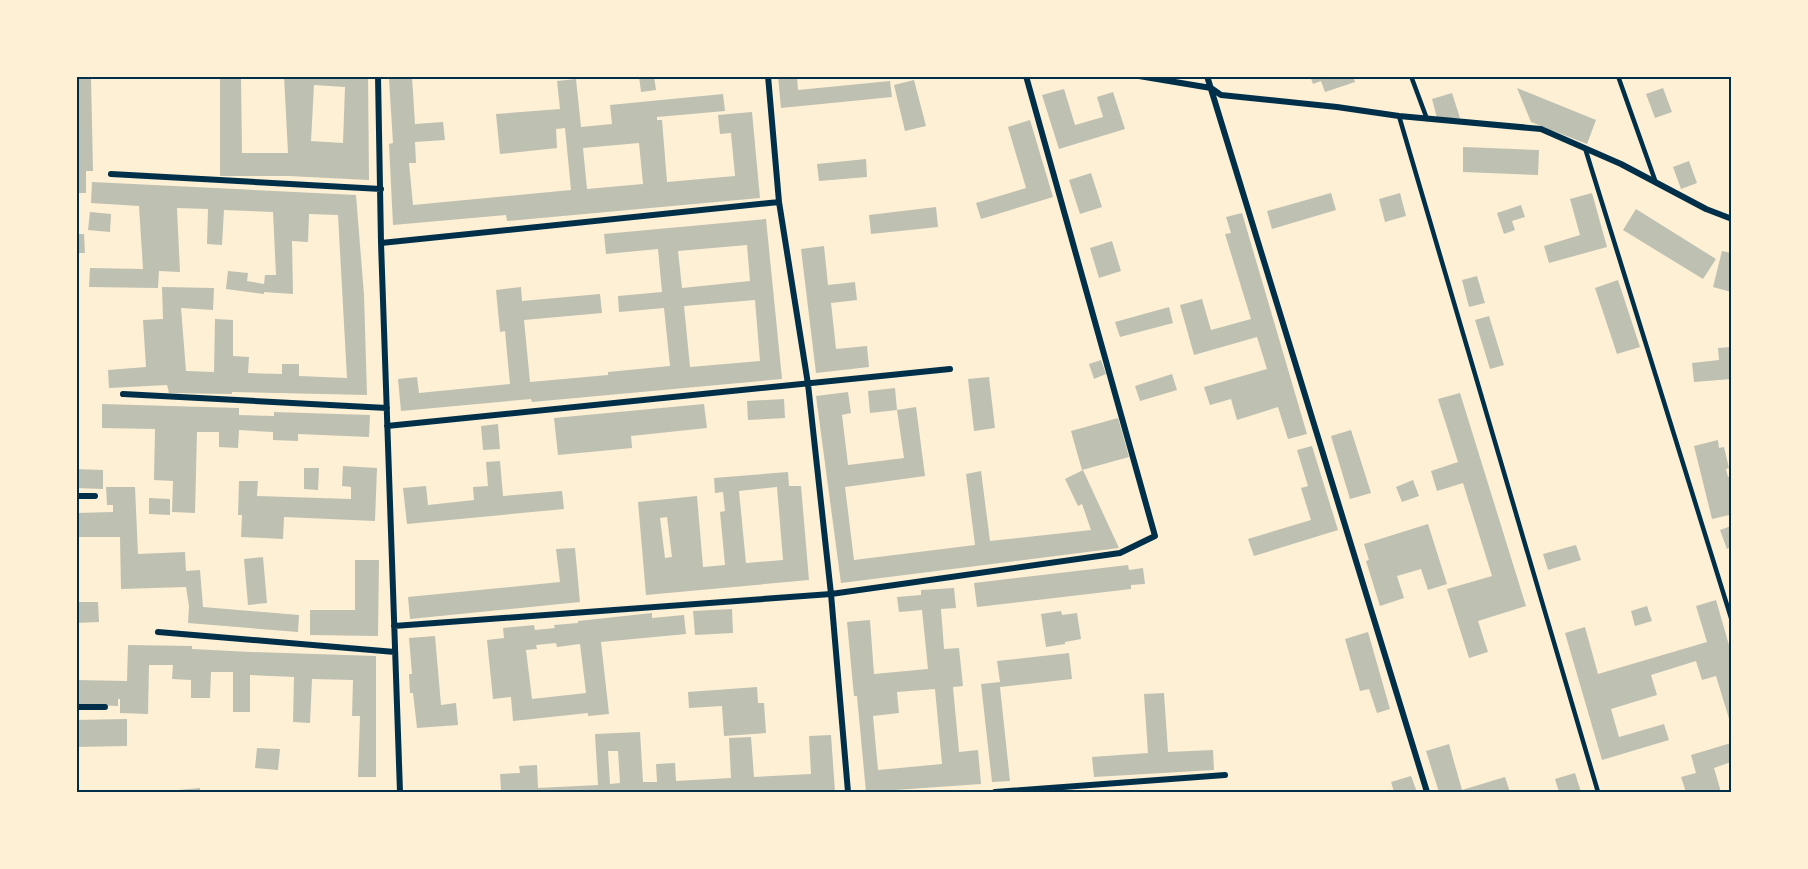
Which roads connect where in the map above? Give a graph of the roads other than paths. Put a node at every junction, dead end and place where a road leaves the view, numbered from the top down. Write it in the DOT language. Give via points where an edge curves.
graph roads {
  1 [pos="378,76"];
  2 [pos="768,76"];
  3 [pos="1026,76"];
  4 [pos="1138,76"];
  5 [pos="1207,76"];
  6 [pos="1412,76"];
  7 [pos="1618,76"];
  8 [pos="1211,88"];
  9 [pos="1399,116"];
  10 [pos="1427,119"];
  11 [pos="1585,148"];
  12 [pos="111,174"];
  13 [pos="1656,183"];
  14 [pos="381,189"];
  15 [pos="780,202"];
  16 [pos="1731,219"];
  17 [pos="381,243"];
  18 [pos="950,369"];
  19 [pos="808,384"];
  20 [pos="123,394"];
  21 [pos="387,408"];
  22 [pos="387,426"];
  23 [pos="76,496"];
  24 [pos="95,496"];
  25 [pos="831,594"];
  26 [pos="1731,621"];
  27 [pos="394,626"];
  28 [pos="158,632"];
  29 [pos="395,652"];
  30 [pos="76,707"];
  31 [pos="105,707"];
  32 [pos="1225,775"];
  33 [pos="400,792"];
  34 [pos="848,792"];
  35 [pos="995,792"];
  36 [pos="1427,792"];
  37 [pos="1598,792"];
  1 -- 14 [label="street"];
  2 -- 15 [label="street"];
  3 -- 25 [label="street" via="1155,536 1120,553"];
  4 -- 8 [label="street"];
  5 -- 8 [label="street"];
  6 -- 10 [label="lane"];
  7 -- 13 [label="lane"];
  8 -- 9 [label="street" via="1221,95"];
  8 -- 36 [label="street"];
  9 -- 10 [label="street"];
  9 -- 37 [label="lane"];
  10 -- 11 [label="street" via="1541,129"];
  11 -- 13 [label="street"];
  11 -- 26 [label="lane"];
  12 -- 14 [label="street"];
  13 -- 16 [label="street"];
  14 -- 17 [label="street"];
  15 -- 17 [label="street"];
  15 -- 19 [label="street"];
  17 -- 21 [label="street"];
  18 -- 19 [label="street"];
  19 -- 22 [label="street"];
  19 -- 25 [label="street"];
  20 -- 21 [label="street"];
  21 -- 22 [label="street"];
  22 -- 27 [label="street"];
  23 -- 24 [label="street"];
  25 -- 27 [label="street"];
  25 -- 34 [label="street"];
  27 -- 29 [label="street"];
  28 -- 29 [label="street"];
  29 -- 33 [label="street"];
  30 -- 31 [label="street"];
  32 -- 35 [label="street"];
}
